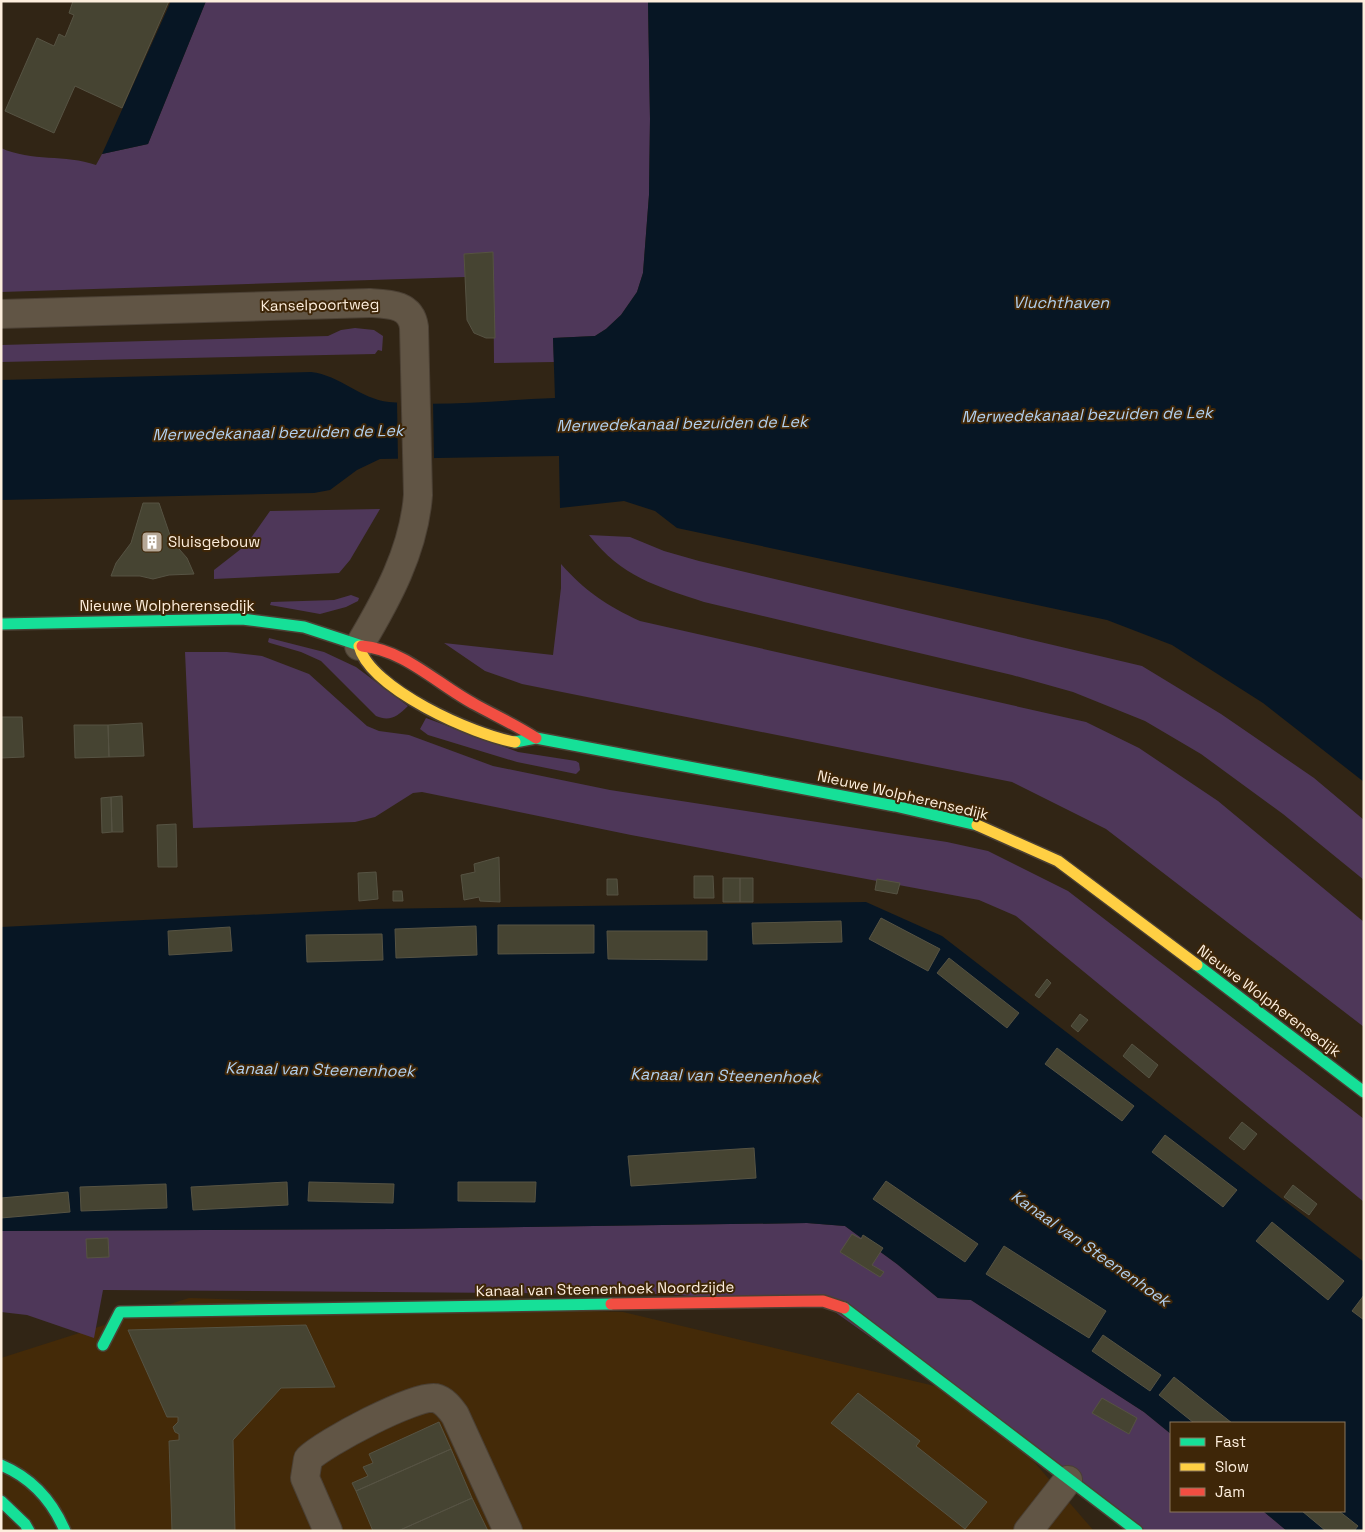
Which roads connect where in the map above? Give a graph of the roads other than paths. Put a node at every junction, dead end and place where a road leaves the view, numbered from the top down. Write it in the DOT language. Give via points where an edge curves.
graph roads {
  1 [pos="1,314"];
  2 [pos="1,624"];
  3 [pos="359,646"];
  4 [pos="536,738"];
  5 [pos="1364,1092"];
  6 [pos="103,1345"];
  7 [pos="1,1465"];
  8 [pos="1068,1480"];
  9 [pos="1,1501"];
  10 [pos="29,1531"];
  11 [pos="65,1531"];
  12 [pos="328,1531"];
  13 [pos="508,1531"];
  14 [pos="1028,1531"];
  15 [pos="1137,1531"];
  1 -- 3 [label="street, Kanselpoortweg" via="370,303 400,306 410,314 414,321 417,508 408,545 386,600"];
  2 -- 3 [label="street, Nieuwe Wolpherensedijk" via="242,619 304,627"];
  3 -- 4 [label="street, Nieuwe Wolpherensedijk" via="380,648 396,655 475,705"];
  3 -- 4 [label="street, Nieuwe Wolpherensedijk" via="362,658 369,666 417,702 445,717 492,736 518,742"];
  4 -- 5 [label="street, Nieuwe Wolpherensedijk" via="895,806 1004,835 1086,880"];
  6 -- 8 [label="street, Kanaal van Steenenhoek Noordzijde" via="120,1312 823,1300 847,1310"];
  7 -- 11 [label="street" via="30,1480 46,1496"];
  8 -- 14 [label="street"];
  8 -- 15 [label="street"];
  9 -- 10 [label="street"];
  12 -- 13 [label="street" via="307,1484 305,1471 308,1459 326,1445 404,1406 432,1398 446,1404 455,1415"];
}
